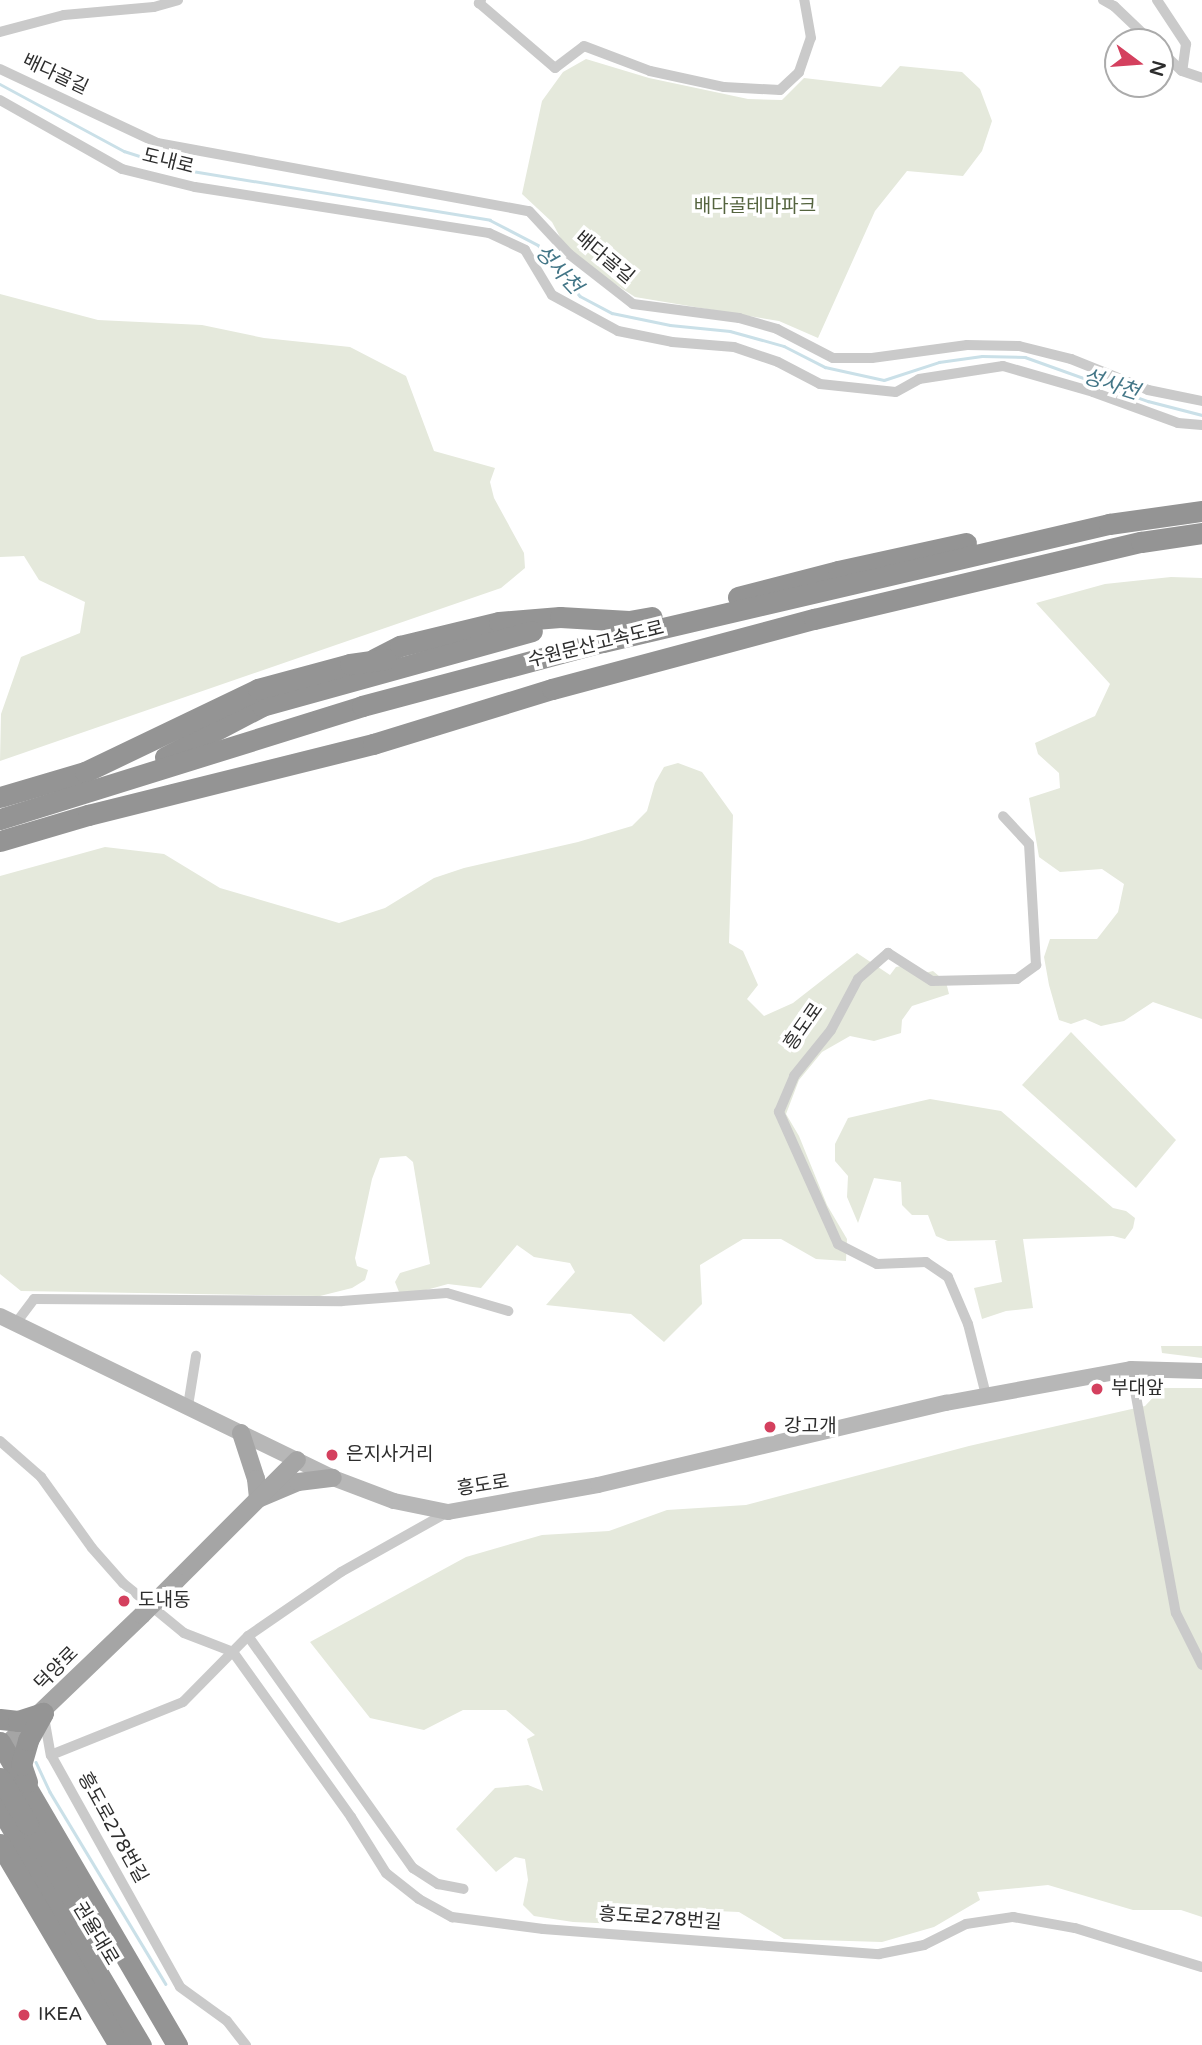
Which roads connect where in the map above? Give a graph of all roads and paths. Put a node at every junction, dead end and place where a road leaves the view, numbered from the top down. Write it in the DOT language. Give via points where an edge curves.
graph roads {
  1 [pos="178,0"];
  2 [pos="481,0"];
  3 [pos="804,0"];
  4 [pos="1103,0"];
  5 [pos="1157,0"];
  6 [pos="1137,28"];
  7 [pos="0,32"];
  8 [pos="1174,63"];
  9 [pos="0,69"];
  10 [pos="1182,71"];
  11 [pos="1202,78"];
  12 [pos="0,100"];
  13 [pos="1202,401"];
  14 [pos="1202,425"];
  15 [pos="1202,505"];
  16 [pos="1202,510"];
  17 [pos="1096,521"];
  18 [pos="1202,533"];
  19 [pos="952,554"];
  20 [pos="374,659"];
  21 [pos="100,787"];
  22 [pos="0,797"];
  23 [pos="1003,816"];
  24 [pos="0,819"];
  25 [pos="0,841"];
  26 [pos="508,1311"];
  27 [pos="0,1316"];
  28 [pos="16,1323"];
  29 [pos="196,1356"];
  30 [pos="1131,1369"];
  31 [pos="1202,1371"];
  32 [pos="986,1395"];
  33 [pos="188,1406"];
  34 [pos="242,1433"];
  35 [pos="0,1441"];
  36 [pos="297,1460"];
  37 [pos="333,1478"];
  38 [pos="258,1499"];
  39 [pos="448,1512"];
  40 [pos="248,1636"];
  41 [pos="233,1652"];
  42 [pos="1202,1665"];
  43 [pos="43,1713"];
  44 [pos="0,1719"];
  45 [pos="1,1747"];
  46 [pos="51,1755"];
  47 [pos="0,1778"];
  48 [pos="0,1795"];
  49 [pos="33,1800"];
  50 [pos="0,1808"];
  51 [pos="14,1832"];
  52 [pos="464,1889"];
  53 [pos="1202,1967"];
  54 [pos="119,2045"];
  55 [pos="141,2045"];
  56 [pos="161,2045"];
  57 [pos="177,2045"];
  58 [pos="246,2045"];
  1 -- 7 [label="street, 배다골길" via="154,7 64,15"];
  2 -- 3 [label="street" via="555,68 584,46 663,74 724,87 780,90 799,72 811,38"];
  4 -- 6 [label="street"];
  5 -- 10 [label="street" via="1186,44"];
  8 -- 10 [label="street"];
  9 -- 13 [label="street, 배다골길" via="157,143 529,211 569,254 633,304 739,318 777,329 833,358 872,358 967,345 1019,346 1071,359 1148,390"];
  10 -- 11 [label="street"];
  12 -- 14 [label="street, 도내로" via="122,169 195,187 489,233 525,250 552,295 618,331 672,342 734,347 778,362 820,384 896,392 919,379 1003,366 1178,423"];
  15 -- 17 [label="highway" via="1157,506"];
  16 -- 17 [label="highway, 수원문산고속도로"];
  17 -- 19 [label="highway, 수원문산고속도로"];
  18 -- 25 [label="highway, 수원문산고속도로" via="1140,542 931,590"];
  19 -- 20 [label="highway" via="649,618 560,617 468,627 400,646"];
  19 -- 21 [label="highway, 수원문산고속도로" via="362,706"];
  20 -- 21 [label="highway" via="532,631 262,706"];
  20 -- 22 [label="highway" via="258,689 85,772"];
  21 -- 24 [label="highway, 수원문산고속도로"];
  23 -- 32 [label="street, 흥도로" via="1029,844 1036,965 1017,979 932,981 888,953 858,979 831,1030 794,1076 779,1112 838,1244 877,1264 926,1262 948,1277 968,1324"];
  26 -- 28 [label="street" via="447,1293 342,1301 34,1299"];
  27 -- 28 [label="street, 흥도로"];
  28 -- 33 [label="street, 흥도로"];
  29 -- 33 [label="street"];
  30 -- 31 [label="street, 흥도로"];
  30 -- 32 [label="street, 흥도로"];
  30 -- 42 [label="street" via="1176,1613"];
  32 -- 39 [label="street, 흥도로" via="598,1485"];
  33 -- 34 [label="street, 흥도로"];
  34 -- 36 [label="street, 흥도로"];
  34 -- 38 [label="main road"];
  35 -- 41 [label="street" via="41,1477 123,1583 184,1633"];
  36 -- 37 [label="street, 흥도로"];
  36 -- 38 [label="main road"];
  37 -- 38 [label="main road" via="298,1482"];
  37 -- 39 [label="street, 흥도로" via="394,1502"];
  38 -- 43 [label="main road, 덕양로, bridge"];
  39 -- 40 [label="street, 흥도로278번길" via="341,1572"];
  40 -- 41 [label="street, 흥도로278번길"];
  40 -- 52 [label="street" via="413,1868 439,1884"];
  41 -- 46 [label="street, 흥도로278번길" via="183,1702"];
  41 -- 53 [label="street, 흥도로278번길" via="386,1873 452,1917 543,1929 879,1954 924,1945 966,1924 1013,1917 1074,1928"];
  43 -- 44 [label="highway" via="18,1721"];
  43 -- 45 [label="main road, 덕양로"];
  43 -- 46 [label="street, 흥도로278번길"];
  43 -- 49 [label="highway" via="21,1765"];
  45 -- 49 [label="highway"];
  46 -- 58 [label="street, 흥도로278번길" via="180,1987 227,2021"];
  47 -- 51 [label="highway, bridge"];
  48 -- 49 [label="highway" via="10,1788"];
  49 -- 57 [label="highway"];
  50 -- 51 [label="highway"];
  51 -- 54 [label="highway"];
  51 -- 55 [label="highway, 권율대로"];
  51 -- 56 [label="highway, 권율대로"];
}
